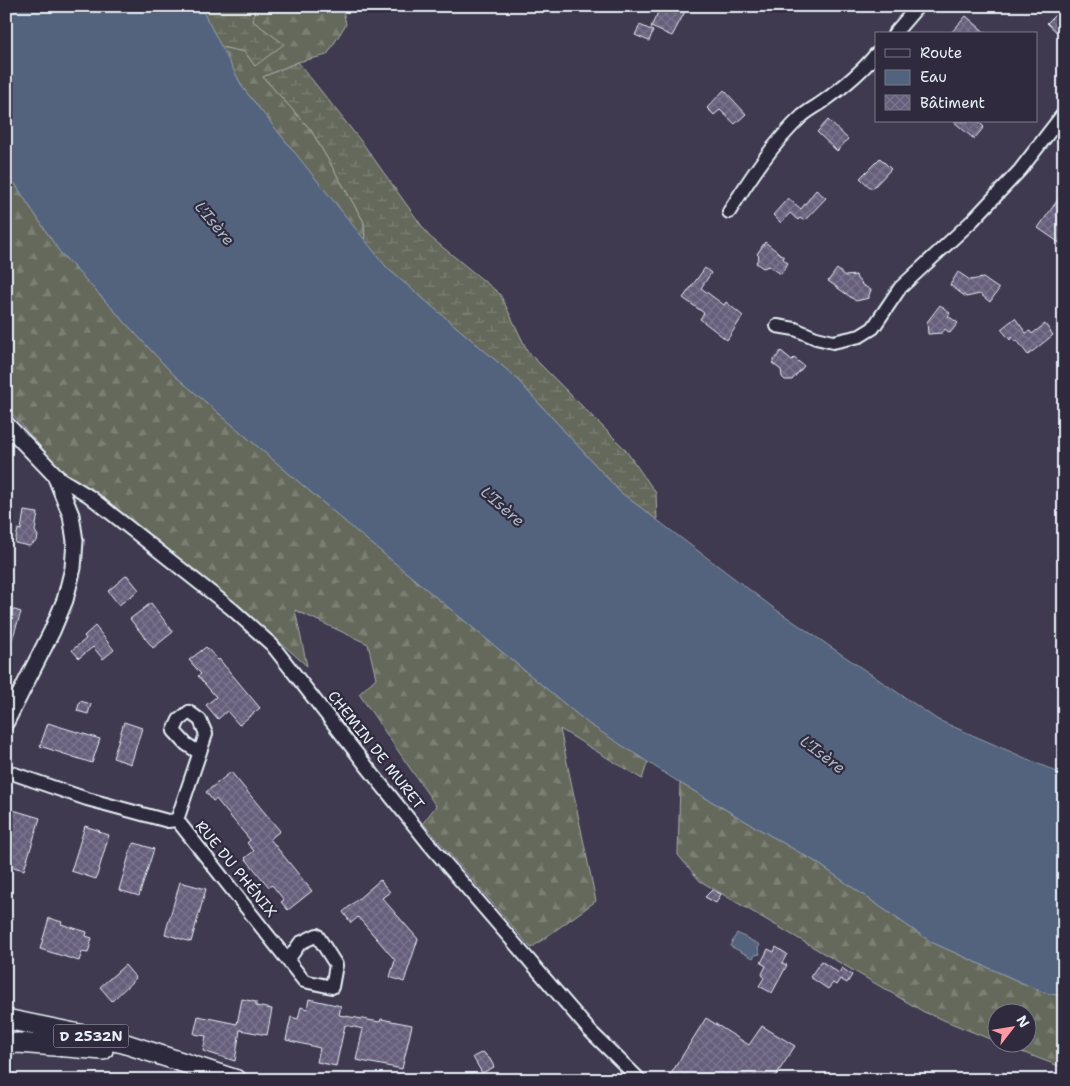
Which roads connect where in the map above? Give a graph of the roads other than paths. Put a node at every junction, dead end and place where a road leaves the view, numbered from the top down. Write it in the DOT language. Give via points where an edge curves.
graph roads {
  1 [pos="918,6"];
  2 [pos="896,32"];
  3 [pos="875,55"];
  4 [pos="1064,113"];
  5 [pos="730,212"];
  6 [pos="777,326"];
  7 [pos="6,424"];
  8 [pos="55,475"];
  9 [pos="6,722"];
  10 [pos="198,752"];
  11 [pos="6,771"];
  12 [pos="177,820"];
  13 [pos="288,960"];
  14 [pos="6,1019"];
  15 [pos="6,1044"];
  16 [pos="174,1060"];
  17 [pos="236,1080"];
  18 [pos="640,1080"];
  1 -- 2 [label="street"];
  3 -- 5 [label="street" via="786,134 753,174"];
  4 -- 6 [label="street" via="1020,170 973,220 907,280 866,334 832,342"];
  7 -- 8 [label="street"];
  8 -- 9 [label="street" via="71,515 75,541 73,568 52,630"];
  8 -- 18 [label="street, CHEMIN DE MURET" via="112,514 232,609 272,645 429,844 590,1031"];
  10 -- 12 [label="street"];
  11 -- 12 [label="street, RUE DU PHÉNIX" via="87,799 168,821"];
  12 -- 13 [label="street, RUE DU PHÉNIX"];
  14 -- 16 [label="main road, D 2532N" via="123,1043"];
  15 -- 16 [label="main road, D 2532N" via="19,1042 128,1052"];
  16 -- 17 [label="main road, D 2532N"];
}
